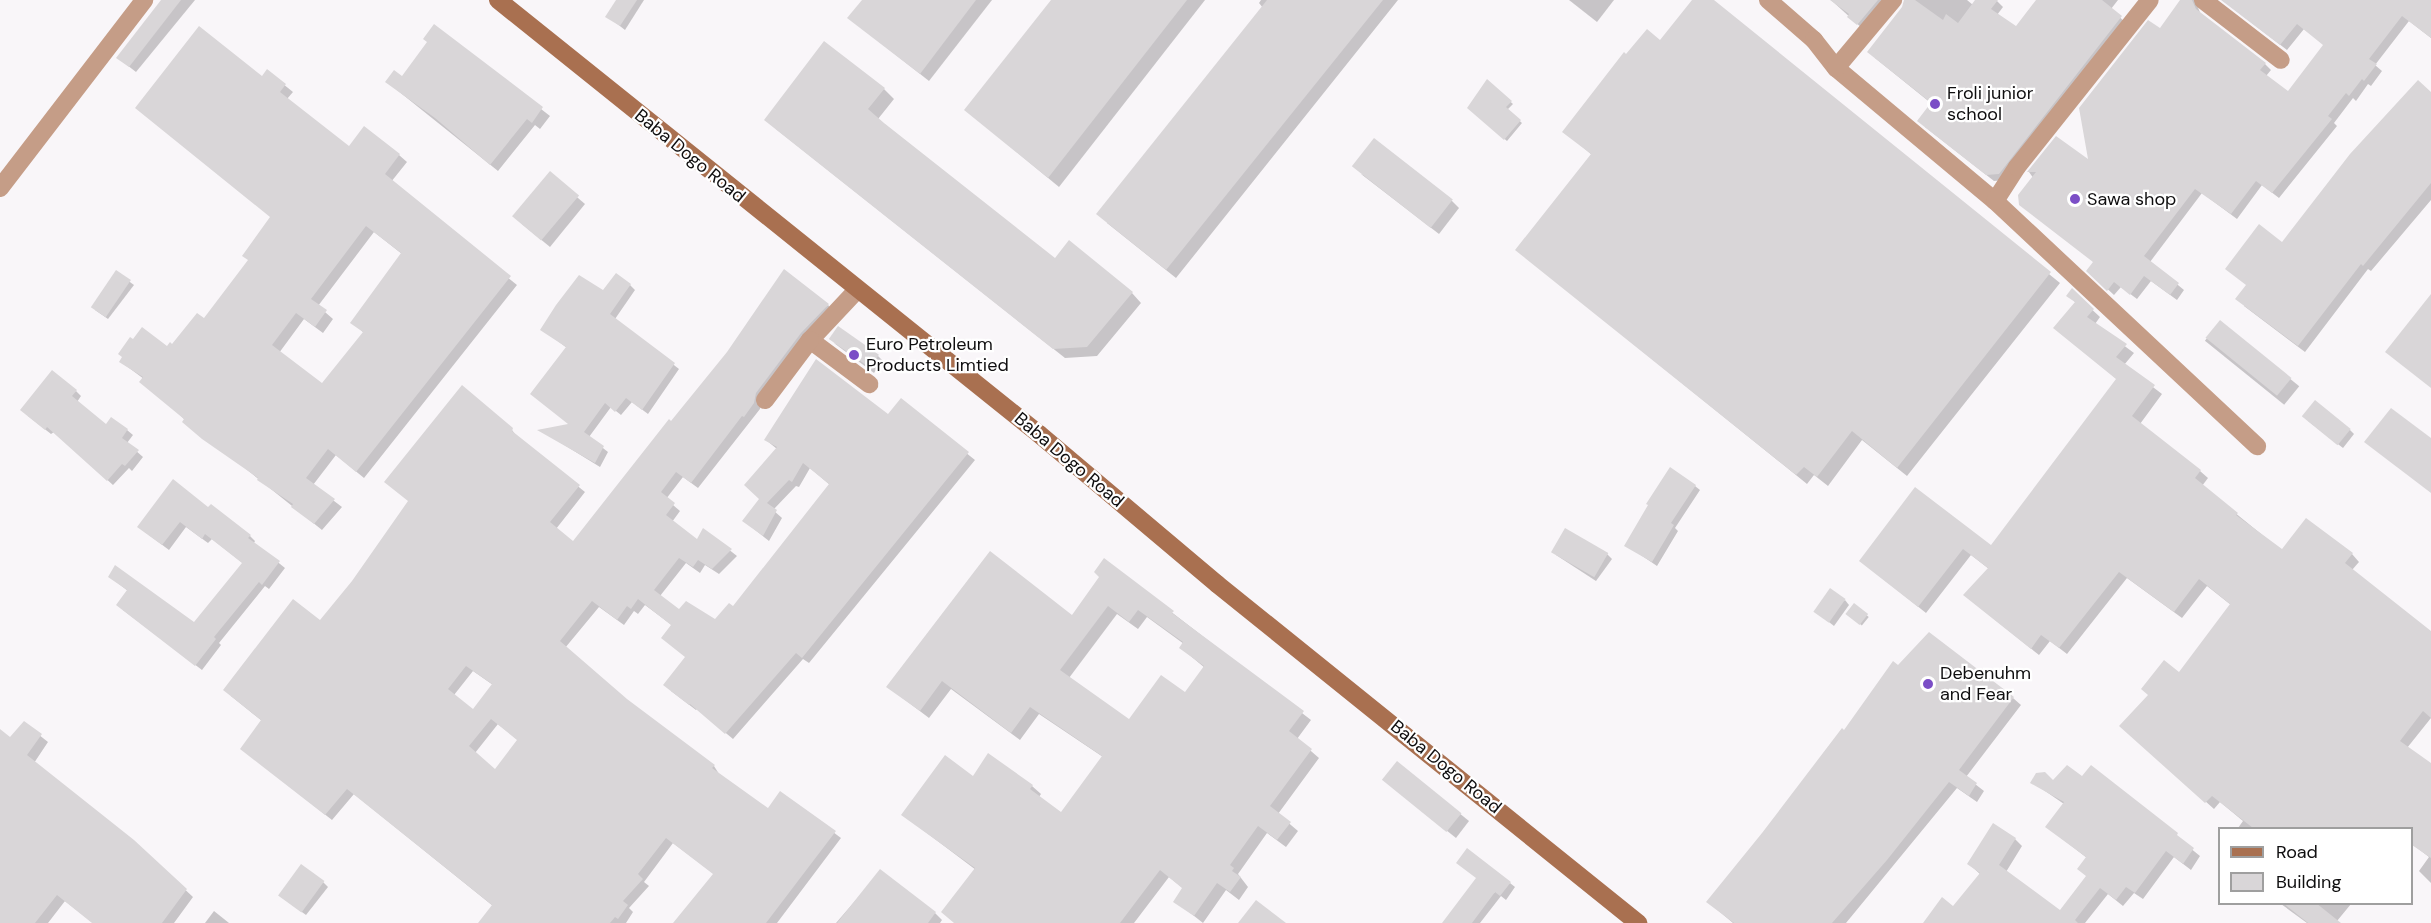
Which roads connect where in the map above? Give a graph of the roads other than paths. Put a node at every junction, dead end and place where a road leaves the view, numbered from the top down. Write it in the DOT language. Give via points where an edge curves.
graph roads {
  1 [pos="144,0"];
  2 [pos="498,0"];
  3 [pos="1768,0"];
  4 [pos="1893,0"];
  5 [pos="2150,0"];
  6 [pos="2203,0"];
  7 [pos="2281,60"];
  8 [pos="1836,68"];
  9 [pos="0,189"];
  10 [pos="1995,201"];
  11 [pos="857,290"];
  12 [pos="810,340"];
  13 [pos="869,384"];
  14 [pos="765,400"];
  15 [pos="2257,446"];
  16 [pos="1638,923"];
  1 -- 9 [label="street"];
  2 -- 11 [label="street, Baba Dogo Road"];
  3 -- 8 [label="street" via="1814,40"];
  4 -- 8 [label="street"];
  5 -- 10 [label="street" via="2017,167"];
  6 -- 7 [label="street"];
  8 -- 10 [label="street"];
  10 -- 15 [label="street"];
  11 -- 12 [label="street"];
  11 -- 16 [label="street, Baba Dogo Road"];
  12 -- 13 [label="street"];
  12 -- 14 [label="street"];
}
